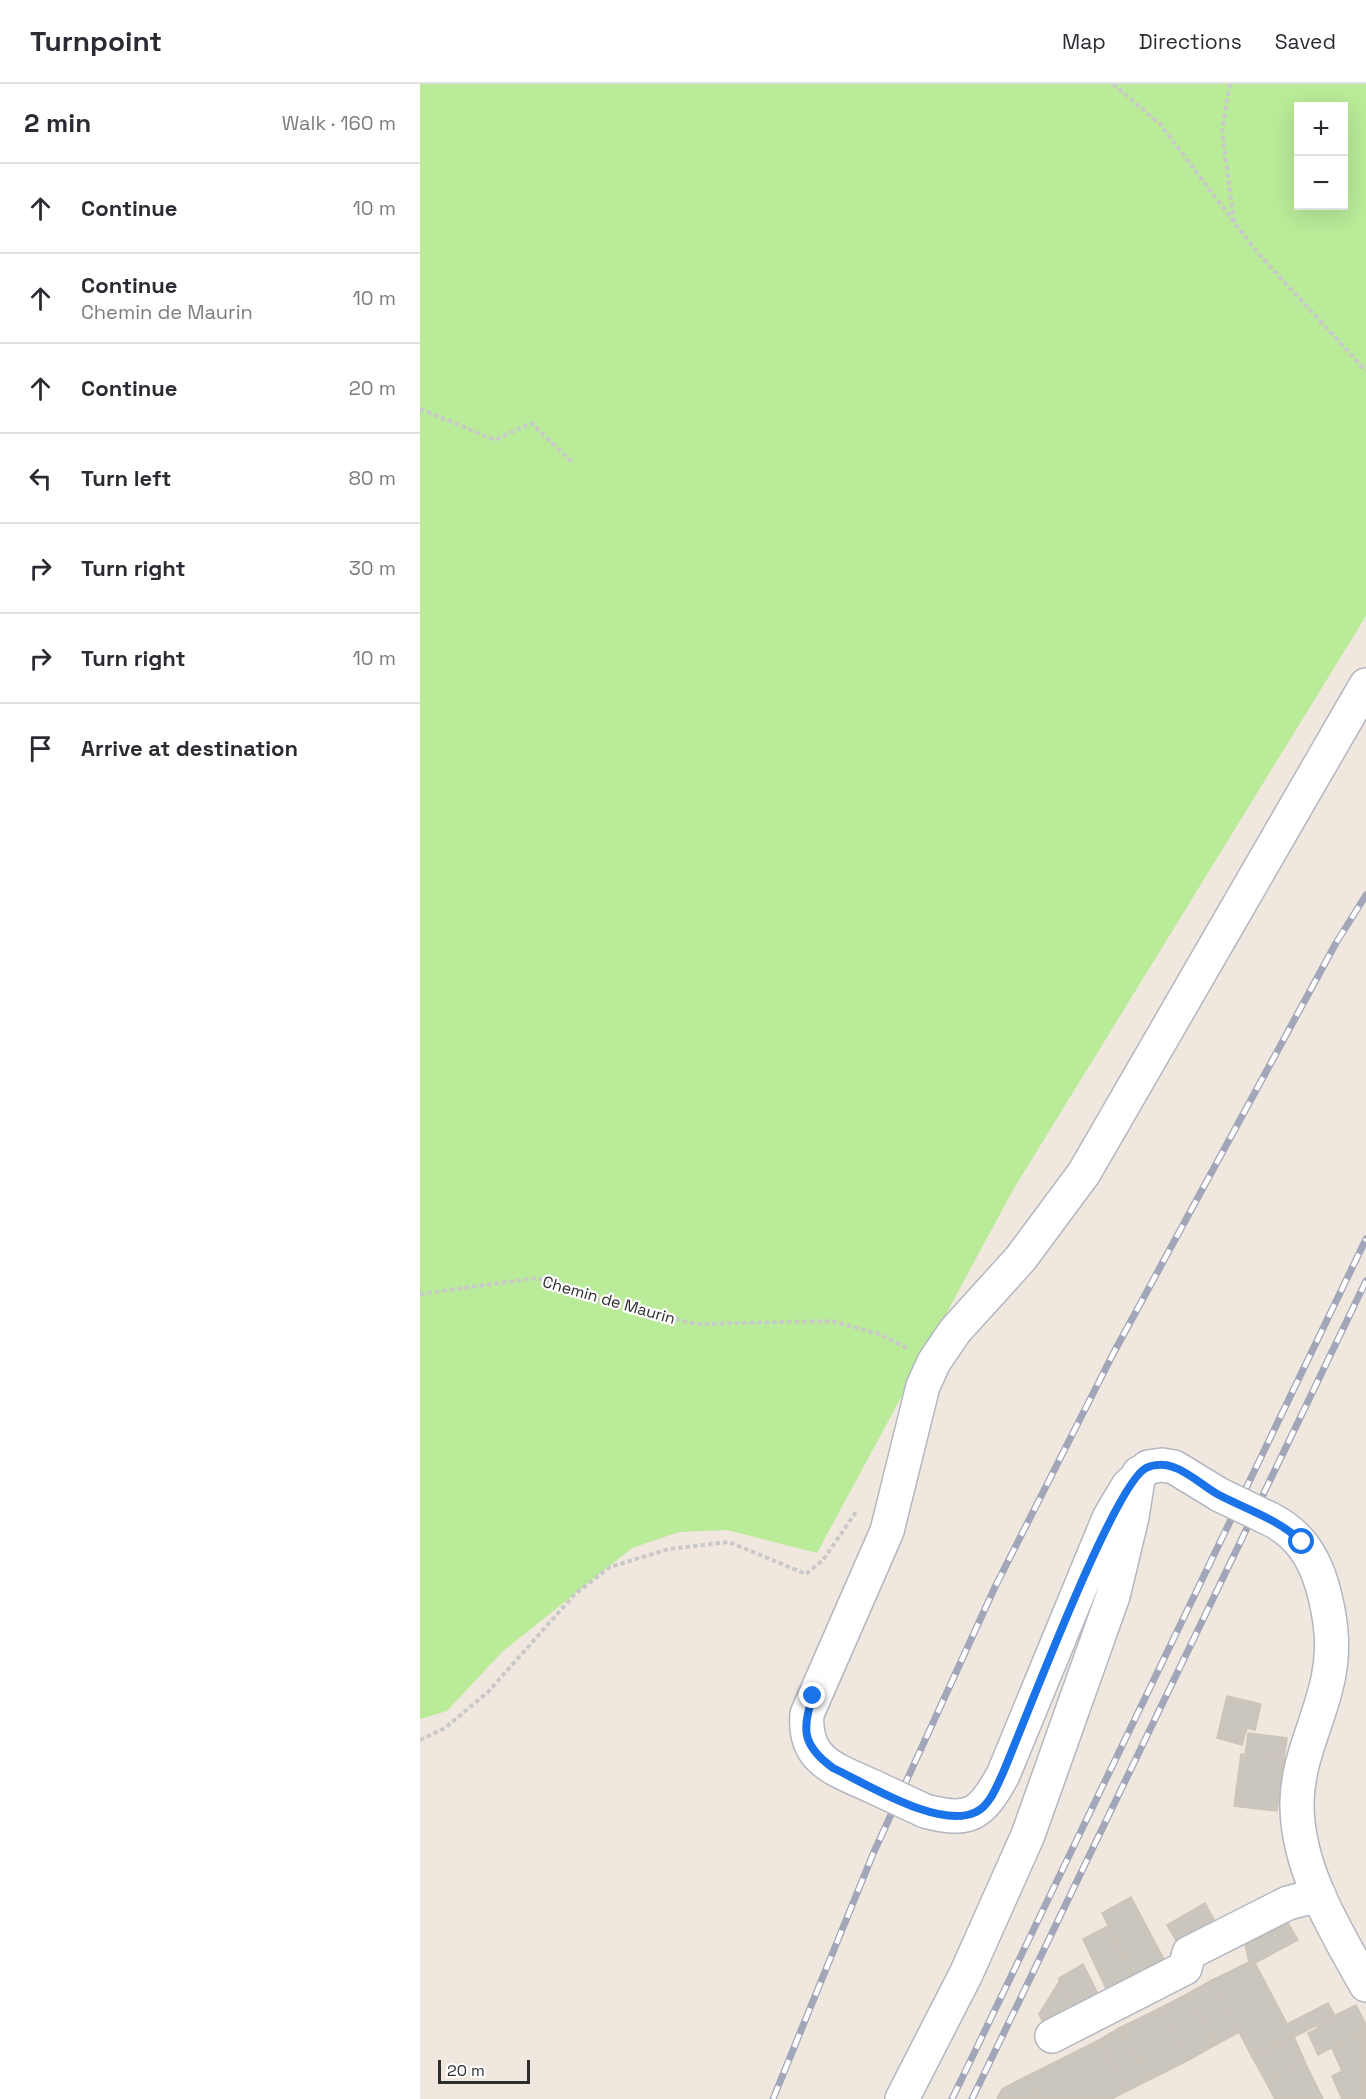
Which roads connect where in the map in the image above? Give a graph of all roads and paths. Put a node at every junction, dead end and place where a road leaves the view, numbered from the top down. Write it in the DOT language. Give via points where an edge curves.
graph roads {
  1 [pos="1113,84"];
  2 [pos="1230,84"];
  3 [pos="1234,223"];
  4 [pos="1366,370"];
  5 [pos="420,409"];
  6 [pos="574,464"];
  7 [pos="1366,685"];
  8 [pos="420,1294"];
  9 [pos="934,1362"];
  10 [pos="1139,1473"];
  11 [pos="859,1504"];
  12 [pos="420,1740"];
  13 [pos="1319,1895"];
  14 [pos="1366,1985"];
  15 [pos="1052,2036"];
  16 [pos="902,2099"];
  1 -- 3 [label="path" via="1160,124"];
  2 -- 3 [label="path" via="1222,131"];
  3 -- 4 [label="path"];
  5 -- 6 [label="path" via="495,440 531,423"];
  7 -- 9 [label="street" via="1084,1173 1021,1258 955,1330"];
  8 -- 9 [label="path, Chemin de Maurin" via="537,1278 616,1305 696,1324 831,1321 879,1334"];
  9 -- 10 [label="street, bridge" via="923,1386 887,1531 807,1714 809,1746 833,1768 925,1811 949,1817 978,1812 1002,1775 1109,1518"];
  10 -- 13 [label="street, bridge" via="1148,1467 1174,1467 1286,1527 1313,1558 1333,1636 1328,1681 1304,1750 1297,1790 1304,1854"];
  10 -- 16 [label="street" via="1113,1596 1028,1835 966,1974"];
  11 -- 12 [label="path" via="823,1560 806,1574 729,1542 669,1549 610,1567 575,1594 488,1692 445,1728"];
  13 -- 14 [label="street"];
  13 -- 15 [label="street" via="1288,1903 1189,1953 1185,1968"];
}
